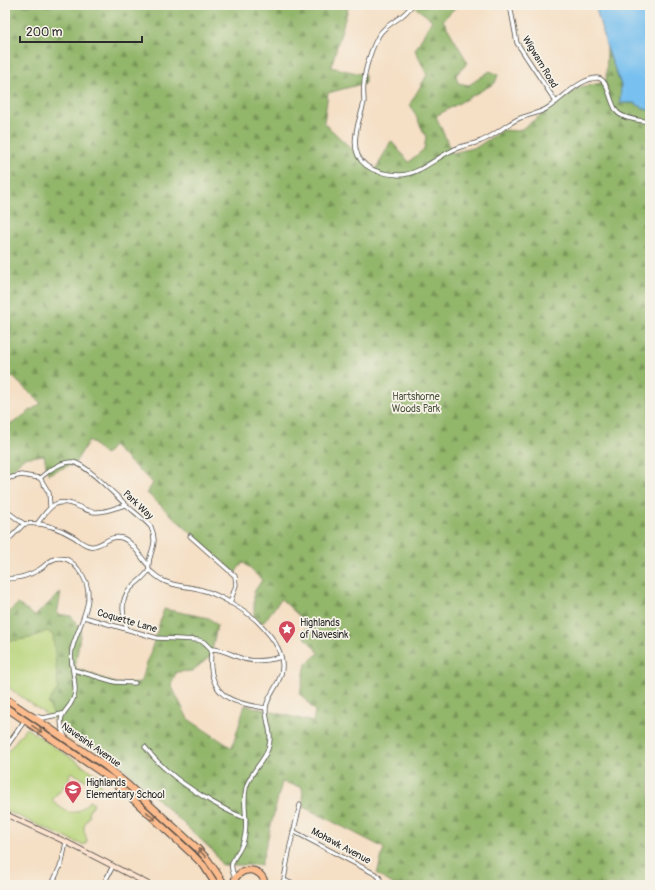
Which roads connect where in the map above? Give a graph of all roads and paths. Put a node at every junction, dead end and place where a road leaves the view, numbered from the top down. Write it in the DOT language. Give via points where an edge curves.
graph roads {
  1 [pos="412,5"];
  2 [pos="510,5"];
  3 [pos="556,102"];
  4 [pos="650,122"];
  5 [pos="40,478"];
  6 [pos="5,479"];
  7 [pos="126,504"];
  8 [pos="50,506"];
  9 [pos="5,510"];
  10 [pos="24,524"];
  11 [pos="37,524"];
  12 [pos="190,536"];
  13 [pos="5,543"];
  14 [pos="147,563"];
  15 [pos="149,570"];
  16 [pos="5,579"];
  17 [pos="230,603"];
  18 [pos="84,618"];
  19 [pos="127,629"];
  20 [pos="211,649"];
  21 [pos="281,657"];
  22 [pos="74,670"];
  23 [pos="135,683"];
  24 [pos="5,698"];
  25 [pos="5,707"];
  26 [pos="266,708"];
  27 [pos="62,714"];
  28 [pos="30,715"];
  29 [pos="25,720"];
  30 [pos="67,740"];
  31 [pos="145,747"];
  32 [pos="5,749"];
  33 [pos="300,804"];
  34 [pos="5,814"];
  35 [pos="246,818"];
  36 [pos="293,831"];
  37 [pos="66,842"];
  38 [pos="114,866"];
  39 [pos="236,877"];
  40 [pos="54,880"];
  41 [pos="284,880"];
  42 [pos="103,885"];
  43 [pos="150,885"];
  44 [pos="216,885"];
  45 [pos="225,885"];
  46 [pos="233,885"];
  47 [pos="266,885"];
  48 [pos="283,885"];
  49 [pos="295,885"];
  50 [pos="376,885"];
  1 -- 3 [label="street" via="404,15 380,33 364,84 355,147 362,163 373,171 400,175 415,172 453,149 482,141 524,116 541,112"];
  2 -- 3 [label="street, Wigwam Road" via="517,43"];
  3 -- 4 [label="street" via="582,84 592,79 601,79 619,113"];
  5 -- 6 [label="street" via="21,475"];
  5 -- 7 [label="street, Park Way" via="56,467 72,462 92,473"];
  5 -- 8 [label="street" via="49,493"];
  7 -- 8 [label="street" via="95,512 68,502"];
  7 -- 14 [label="street, Park Way" via="144,520 153,533 154,545"];
  8 -- 11 [label="street"];
  9 -- 10 [label="street"];
  10 -- 11 [label="street"];
  10 -- 13 [label="street"];
  11 -- 14 [label="street" via="61,530 91,546 97,546 112,538 123,538"];
  12 -- 17 [label="street" via="235,576 236,585"];
  14 -- 15 [label="street"];
  15 -- 17 [label="street" via="168,583 201,589"];
  15 -- 19 [label="street" via="124,599 122,608"];
  16 -- 18 [label="street" via="16,579 32,574 55,559 64,558 74,564 85,578 89,598"];
  17 -- 21 [label="street" via="257,621 276,643"];
  18 -- 19 [label="street, Coquette Lane"];
  18 -- 22 [label="street" via="72,650"];
  19 -- 20 [label="street, Coquette Lane" via="157,638 198,640"];
  20 -- 21 [label="street, Coquette Lane" via="225,650 251,660"];
  20 -- 26 [label="street" via="212,674 222,693 237,703"];
  21 -- 26 [label="street" via="282,673"];
  22 -- 23 [label="street" via="115,682"];
  22 -- 27 [label="street" via="74,694"];
  24 -- 28 [label="highway, Navesink Avenue"];
  25 -- 29 [label="highway, Navesink Avenue"];
  26 -- 35 [label="street" via="270,745 246,786"];
  27 -- 28 [label="street" via="43,718"];
  27 -- 30 [label="street" via="61,723"];
  28 -- 30 [label="highway, Navesink Avenue"];
  29 -- 32 [label="street"];
  29 -- 44 [label="highway, Navesink Avenue, one-way" via="120,788 191,852"];
  45 -- 30 [label="highway, Navesink Avenue, one-way" via="204,855 182,834 116,774"];
  31 -- 35 [label="street" via="157,762 181,783 224,809"];
  33 -- 36 [label="street"];
  34 -- 37 [label="street"];
  35 -- 39 [label="street" via="244,842 231,866"];
  36 -- 41 [label="street"];
  36 -- 50 [label="street, Mohawk Avenue" via="377,875 380,878"];
  37 -- 38 [label="street"];
  37 -- 40 [label="street" via="62,862"];
  38 -- 42 [label="street"];
  38 -- 43 [label="street"];
  39 -- 46 [label="highway"];
  39 -- 47 [label="highway" via="242,872 253,870 260,873"];
  41 -- 48 [label="street"];
  41 -- 49 [label="street"];
}
